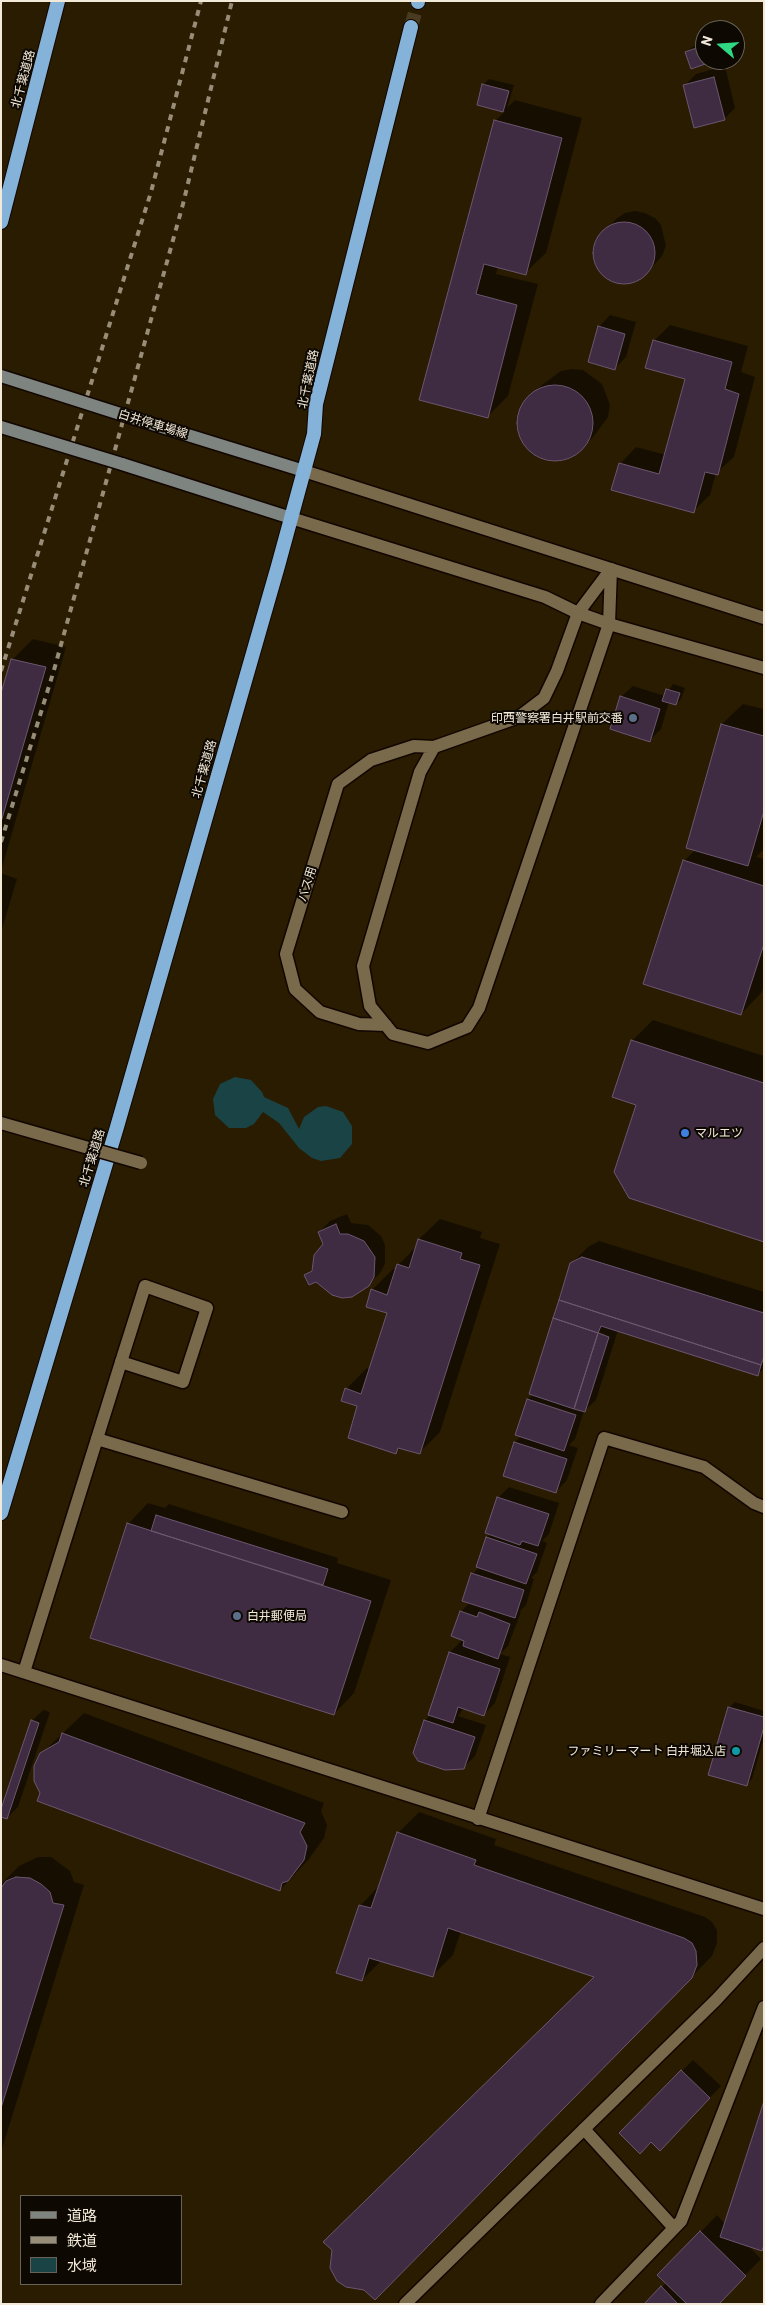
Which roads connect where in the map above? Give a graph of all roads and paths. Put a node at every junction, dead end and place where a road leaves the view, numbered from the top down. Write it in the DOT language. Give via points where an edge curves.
graph roads {
  1 [pos="58,1"];
  2 [pos="411,26"];
  3 [pos="1,222"];
  4 [pos="1,376"];
  5 [pos="1,427"];
  6 [pos="304,471"];
  7 [pos="291,518"];
  8 [pos="611,569"];
  9 [pos="578,613"];
  10 [pos="764,618"];
  11 [pos="609,624"];
  12 [pos="764,668"];
  13 [pos="434,747"];
  14 [pos="386,1025"];
  15 [pos="1,1122"];
  16 [pos="141,1164"];
  17 [pos="121,1362"];
  18 [pos="97,1438"];
  19 [pos="764,1506"];
  20 [pos="342,1512"];
  21 [pos="1,1513"];
  22 [pos="1,1665"];
  23 [pos="24,1672"];
  24 [pos="478,1819"];
  25 [pos="764,1909"];
  26 [pos="764,1948"];
  27 [pos="764,2007"];
  28 [pos="584,2129"];
  29 [pos="674,2228"];
  30 [pos="405,2304"];
  31 [pos="601,2304"];
  1 -- 3 [label="highway, 北千葉道路"];
  2 -- 6 [label="highway, 北千葉道路" via="316,404 314,434"];
  4 -- 6 [label="main road, 白井停車場線, bridge"];
  5 -- 7 [label="main road, bridge"];
  6 -- 7 [label="highway, 北千葉道路"];
  6 -- 8 [label="street"];
  7 -- 9 [label="street" via="545,597"];
  7 -- 21 [label="highway, 北千葉道路" via="117,1127"];
  8 -- 9 [label="street, バス用"];
  8 -- 10 [label="street"];
  8 -- 11 [label="street"];
  9 -- 11 [label="street"];
  9 -- 13 [label="street, バス用" via="544,698 519,718"];
  11 -- 12 [label="street"];
  11 -- 14 [label="street" via="479,1008 467,1027 428,1043 392,1034"];
  13 -- 14 [label="street" via="420,772 363,966 370,1006"];
  13 -- 14 [label="street, バス用" via="414,746 371,760 338,784 286,954 295,989 320,1012 359,1024"];
  15 -- 16 [label="street, bridge"];
  17 -- 17 [label="street" via="183,1382 207,1308 145,1286"];
  17 -- 18 [label="street"];
  18 -- 20 [label="street"];
  18 -- 23 [label="street"];
  19 -- 24 [label="street" via="754,1503 704,1467 604,1438"];
  22 -- 23 [label="street"];
  23 -- 24 [label="street"];
  24 -- 25 [label="street"];
  26 -- 28 [label="street" via="716,2000"];
  27 -- 29 [label="street" via="681,2221"];
  28 -- 29 [label="street"];
  28 -- 30 [label="street"];
  29 -- 31 [label="street"];
}
